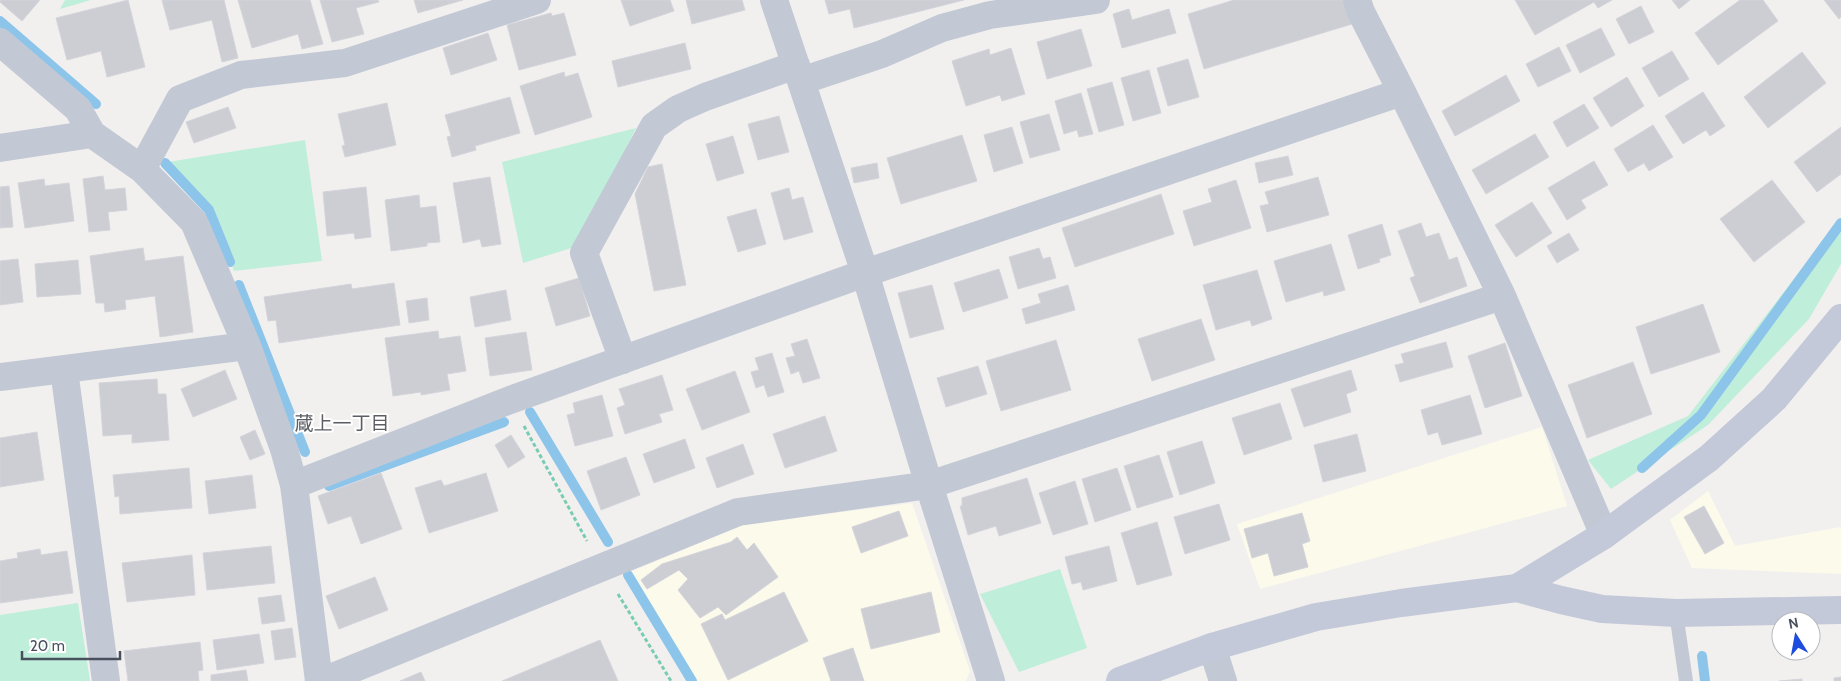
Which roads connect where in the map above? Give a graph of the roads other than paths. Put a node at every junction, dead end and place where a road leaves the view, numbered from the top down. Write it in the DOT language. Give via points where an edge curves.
graph roads {
  1 [pos="537,0"];
  2 [pos="774,0"];
  3 [pos="1096,0"];
  4 [pos="1357,0"];
  5 [pos="0,42"];
  6 [pos="798,73"];
  7 [pos="1402,92"];
  8 [pos="92,134"];
  9 [pos="0,148"];
  10 [pos="142,169"];
  11 [pos="865,273"];
  12 [pos="1502,296"];
  13 [pos="1841,318"];
  14 [pos="246,346"];
  15 [pos="623,360"];
  16 [pos="64,370"];
  17 [pos="0,378"];
  18 [pos="294,485"];
  19 [pos="929,485"];
  20 [pos="1604,535"];
  21 [pos="1517,588"];
  22 [pos="1841,610"];
  23 [pos="1676,613"];
  24 [pos="1212,647"];
  25 [pos="106,681"];
  26 [pos="319,681"];
  27 [pos="323,681"];
  28 [pos="991,681"];
  29 [pos="1120,681"];
  30 [pos="1223,681"];
  31 [pos="1686,681"];
  1 -- 10 [label="street" via="345,63 241,75 180,99"];
  2 -- 6 [label="street"];
  3 -- 6 [label="street" via="990,15 942,28 882,54"];
  4 -- 7 [label="street"];
  5 -- 8 [label="street" via="78,109"];
  6 -- 11 [label="street"];
  6 -- 15 [label="street" via="704,96 654,126 584,252"];
  7 -- 11 [label="street"];
  7 -- 12 [label="street"];
  8 -- 9 [label="street"];
  8 -- 10 [label="street"];
  10 -- 14 [label="street" via="194,222"];
  11 -- 15 [label="street"];
  11 -- 19 [label="street"];
  12 -- 19 [label="street"];
  12 -- 20 [label="street"];
  13 -- 20 [label="street" via="1774,399 1724,445"];
  14 -- 16 [label="street"];
  14 -- 18 [label="street"];
  15 -- 18 [label="street" via="510,400"];
  16 -- 17 [label="street"];
  16 -- 25 [label="street"];
  18 -- 26 [label="street"];
  19 -- 27 [label="street" via="738,512"];
  19 -- 28 [label="street"];
  20 -- 21 [label="street"];
  21 -- 23 [label="street" via="1602,609"];
  21 -- 24 [label="street" via="1316,617"];
  22 -- 23 [label="street"];
  23 -- 31 [label="lane"];
  24 -- 29 [label="street"];
  24 -- 30 [label="street"];
}
